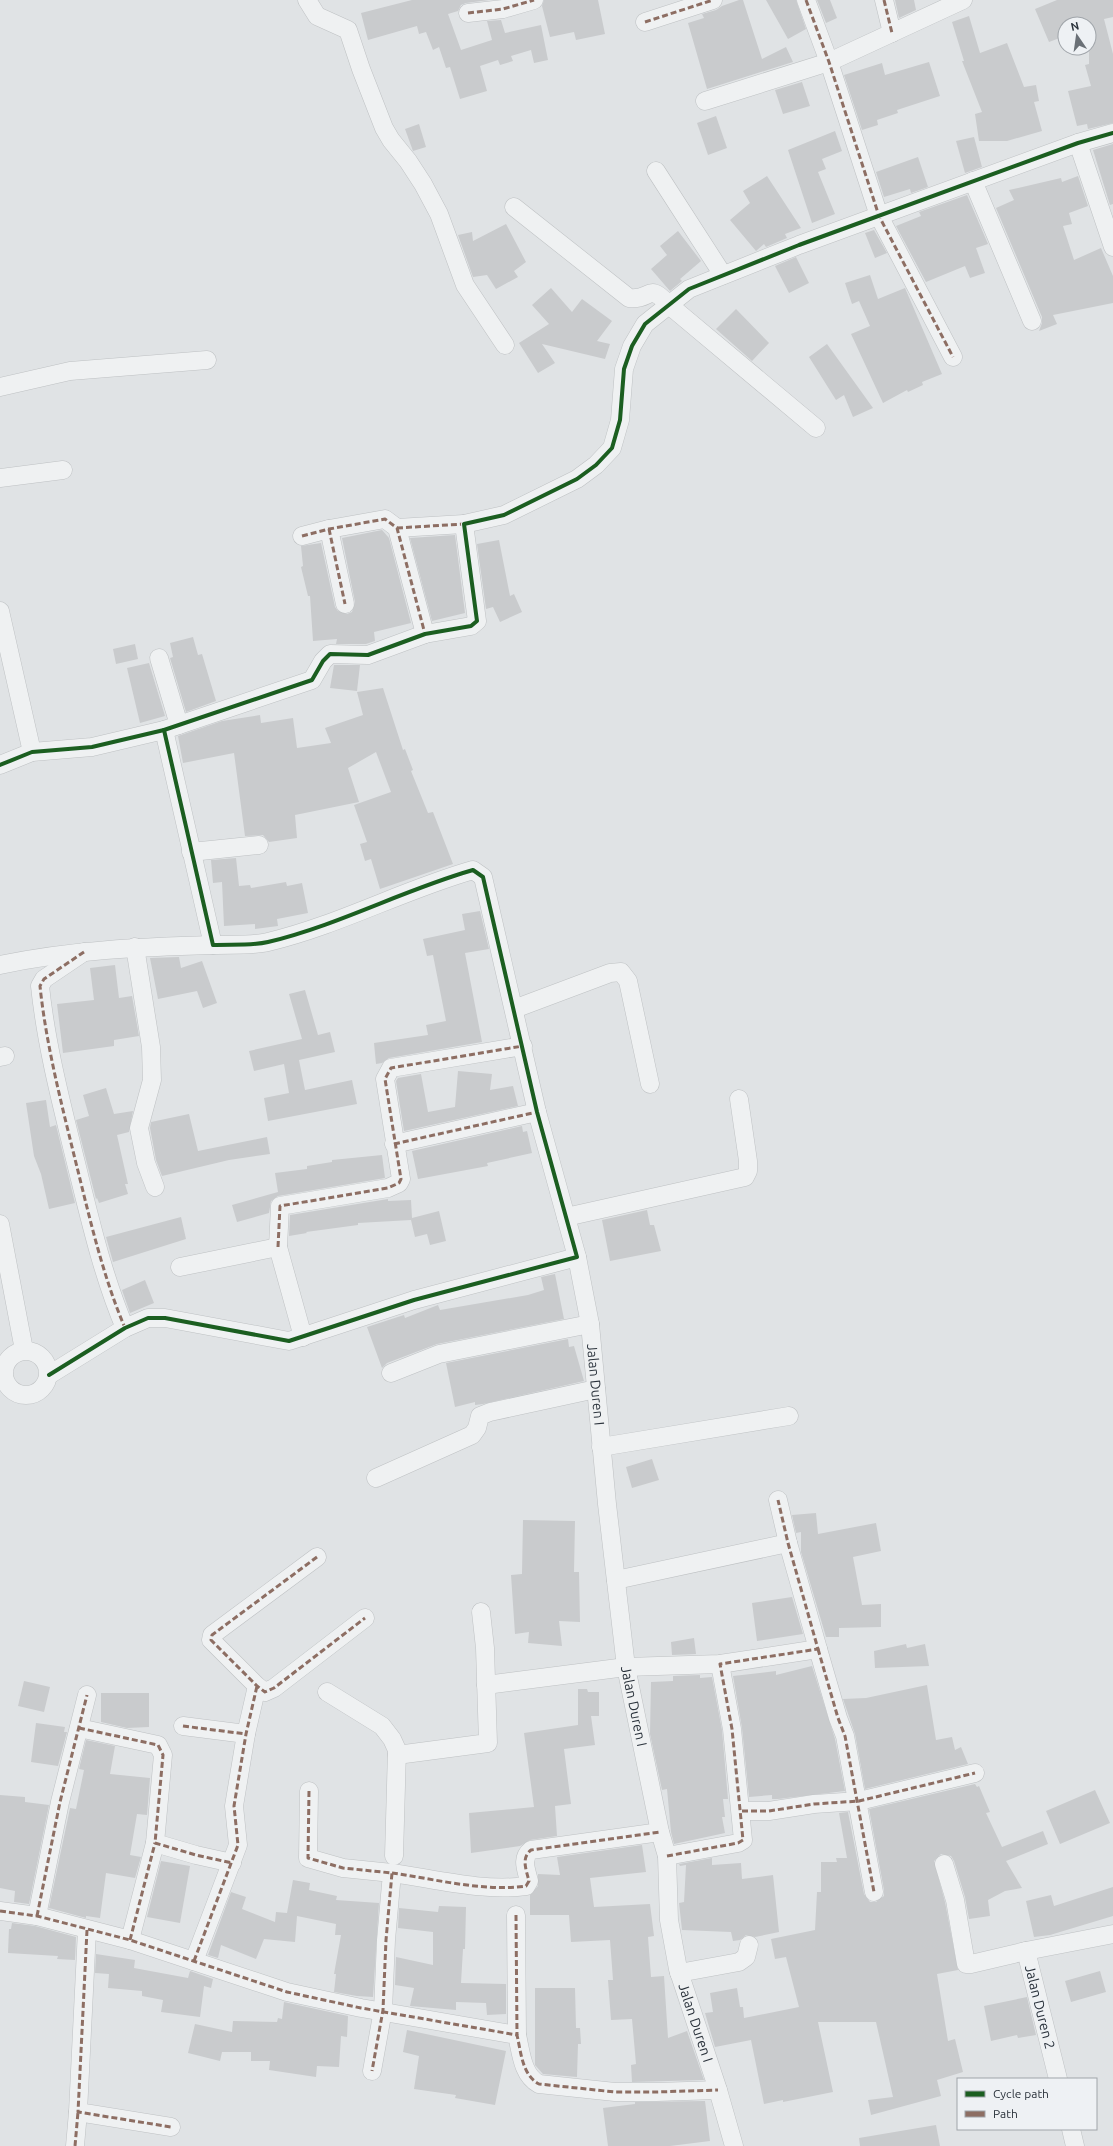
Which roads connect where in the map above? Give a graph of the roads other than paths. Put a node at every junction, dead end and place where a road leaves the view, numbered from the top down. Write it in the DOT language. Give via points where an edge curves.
graph roads {
  1 [pos="307,0"];
  2 [pos="534,0"];
  3 [pos="713,0"];
  4 [pos="806,0"];
  5 [pos="884,0"];
  6 [pos="963,0"];
  7 [pos="468,14"];
  8 [pos="645,22"];
  9 [pos="892,33"];
  10 [pos="829,62"];
  11 [pos="705,101"];
  12 [pos="1113,133"];
  13 [pos="1078,143"];
  14 [pos="656,171"];
  15 [pos="973,181"];
  16 [pos="514,207"];
  17 [pos="879,216"];
  18 [pos="1113,247"];
  19 [pos="724,275"];
  20 [pos="669,305"];
  21 [pos="1032,321"];
  22 [pos="505,345"];
  23 [pos="953,357"];
  24 [pos="207,360"];
  25 [pos="0,387"];
  26 [pos="816,428"];
  27 [pos="63,470"];
  28 [pos="0,478"];
  29 [pos="464,524"];
  30 [pos="398,528"];
  31 [pos="329,529"];
  32 [pos="302,536"];
  33 [pos="346,604"];
  34 [pos="0,611"];
  35 [pos="425,634"];
  36 [pos="159,658"];
  37 [pos="172,727"];
  38 [pos="32,752"];
  39 [pos="0,765"];
  40 [pos="259,845"];
  41 [pos="191,852"];
  42 [pos="213,945"];
  43 [pos="135,947"];
  44 [pos="84,952"];
  45 [pos="0,965"];
  46 [pos="514,1009"];
  47 [pos="523,1046"];
  48 [pos="650,1084"];
  49 [pos="739,1099"];
  50 [pos="537,1112"];
  51 [pos="394,1144"];
  52 [pos="155,1187"];
  53 [pos="566,1217"];
  54 [pos="0,1224"];
  55 [pos="278,1247"];
  56 [pos="577,1257"];
  57 [pos="180,1266"];
  58 [pos="590,1324"];
  59 [pos="125,1328"];
  60 [pos="303,1337"];
  61 [pos="24,1350"];
  62 [pos="391,1373"];
  63 [pos="49,1375"];
  64 [pos="2,1379"];
  65 [pos="596,1389"];
  66 [pos="789,1416"];
  67 [pos="601,1448"];
  68 [pos="376,1478"];
  69 [pos="778,1500"];
  70 [pos="788,1543"];
  71 [pos="317,1557"];
  72 [pos="616,1580"];
  73 [pos="481,1612"];
  74 [pos="365,1618"];
  75 [pos="818,1649"];
  76 [pos="720,1664"];
  77 [pos="626,1667"];
  78 [pos="486,1685"];
  79 [pos="257,1686"];
  80 [pos="327,1692"];
  81 [pos="87,1695"];
  82 [pos="183,1726"];
  83 [pos="79,1728"];
  84 [pos="246,1734"];
  85 [pos="397,1755"];
  86 [pos="975,1773"];
  87 [pos="309,1791"];
  88 [pos="859,1801"];
  89 [pos="742,1812"];
  90 [pos="660,1832"];
  91 [pos="154,1843"];
  92 [pos="667,1856"];
  93 [pos="232,1862"];
  94 [pos="944,1864"];
  95 [pos="393,1865"];
  96 [pos="874,1892"];
  97 [pos="0,1911"];
  98 [pos="516,1915"];
  99 [pos="37,1916"];
  100 [pos="87,1930"];
  101 [pos="1113,1934"];
  102 [pos="130,1940"];
  103 [pos="749,1945"];
  104 [pos="1026,1951"];
  105 [pos="194,1961"];
  106 [pos="679,1973"];
  107 [pos="383,2010"];
  108 [pos="517,2035"];
  109 [pos="372,2070"];
  110 [pos="1058,2078"];
  111 [pos="718,2090"];
  112 [pos="78,2112"];
  113 [pos="171,2127"];
  114 [pos="1071,2130"];
  115 [pos="75,2146"];
  116 [pos="734,2146"];
  117 [pos="1075,2146"];
  1 -- 22 [label="street" via="317,16 348,30 360,69 384,128 423,184 439,214 465,285"];
  2 -- 7 [label="street" via="503,9"];
  3 -- 8 [label="street"];
  4 -- 10 [label="street"];
  5 -- 9 [label="street"];
  6 -- 9 [label="street"];
  9 -- 10 [label="street"];
  10 -- 11 [label="street"];
  10 -- 17 [label="street"];
  12 -- 13 [label="street"];
  13 -- 15 [label="street"];
  13 -- 18 [label="street"];
  14 -- 19 [label="street"];
  15 -- 17 [label="street"];
  15 -- 21 [label="street"];
  16 -- 20 [label="street" via="629,298 637,299 651,292 659,294"];
  17 -- 19 [label="street"];
  17 -- 23 [label="street"];
  19 -- 20 [label="street" via="689,289"];
  20 -- 26 [label="street"];
  20 -- 29 [label="street" via="645,324 632,346 624,369 620,420 612,448 596,465 577,479 504,515"];
  24 -- 25 [label="street" via="70,371"];
  27 -- 28 [label="street"];
  29 -- 30 [label="street"];
  29 -- 35 [label="street" via="477,621 464,628"];
  30 -- 31 [label="street" via="385,519"];
  30 -- 35 [label="street"];
  31 -- 32 [label="street"];
  31 -- 33 [label="street"];
  34 -- 38 [label="street"];
  35 -- 37 [label="street" via="368,655 330,654 312,680"];
  36 -- 37 [label="street"];
  37 -- 38 [label="street" via="92,747"];
  37 -- 41 [label="street"];
  38 -- 39 [label="street"];
  40 -- 41 [label="street"];
  41 -- 42 [label="street"];
  42 -- 43 [label="street"];
  42 -- 46 [label="street, Jalan Duren I" via="273,941 330,924 440,880 473,870 483,877"];
  43 -- 44 [label="street"];
  43 -- 52 [label="street" via="151,1047 152,1080 139,1128 146,1163"];
  44 -- 45 [label="street"];
  44 -- 59 [label="street" via="44,979 40,986 60,1094 88,1211 115,1305"];
  46 -- 47 [label="street, Jalan Duren I"];
  46 -- 48 [label="street" via="610,973 621,972 628,981"];
  47 -- 50 [label="street, Jalan Duren I"];
  47 -- 51 [label="street" via="391,1068 385,1079"];
  49 -- 53 [label="street" via="748,1161 748,1172 744,1177"];
  50 -- 51 [label="street"];
  50 -- 53 [label="street, Jalan Duren I"];
  51 -- 55 [label="street" via="401,1178 399,1183 388,1188 280,1206"];
  53 -- 56 [label="street, Jalan Duren I"];
  54 -- 61 [label="street"];
  55 -- 57 [label="street"];
  55 -- 60 [label="street"];
  56 -- 58 [label="street, Jalan Duren I"];
  56 -- 60 [label="street" via="414,1300"];
  58 -- 62 [label="street" via="439,1354"];
  58 -- 65 [label="street, Jalan Duren I"];
  59 -- 60 [label="street" via="148,1318 165,1318 289,1341"];
  59 -- 63 [label="street"];
  61 -- 63 [label="street" via="37,1353 46,1362"];
  61 -- 64 [label="street" via="12,1355 5,1365"];
  63 -- 64 [label="street" via="40,1391 23,1395 11,1389"];
  65 -- 67 [label="street, Jalan Duren I"];
  65 -- 68 [label="street" via="480,1416 472,1435"];
  66 -- 67 [label="street"];
  67 -- 72 [label="street, Jalan Duren I"];
  69 -- 70 [label="street"];
  70 -- 72 [label="street"];
  70 -- 75 [label="street"];
  71 -- 79 [label="street" via="211,1637 211,1640"];
  72 -- 77 [label="street, Jalan Duren I"];
  73 -- 78 [label="street"];
  74 -- 79 [label="street" via="274,1688 265,1692"];
  75 -- 76 [label="street"];
  75 -- 88 [label="street" via="845,1736"];
  76 -- 77 [label="street"];
  76 -- 89 [label="street" via="732,1728"];
  77 -- 78 [label="street"];
  77 -- 90 [label="street, Jalan Duren I"];
  78 -- 85 [label="street" via="488,1743"];
  79 -- 84 [label="street"];
  80 -- 85 [label="street" via="382,1726 392,1739"];
  81 -- 83 [label="street"];
  82 -- 84 [label="street"];
  83 -- 91 [label="street" via="158,1745 161,1748 163,1755"];
  83 -- 99 [label="street" via="60,1802"];
  84 -- 93 [label="street" via="234,1806 238,1838"];
  85 -- 95 [label="street"];
  86 -- 88 [label="street"];
  87 -- 95 [label="street" via="308,1858 343,1868"];
  88 -- 89 [label="street"];
  88 -- 96 [label="street"];
  89 -- 92 [label="street" via="741,1841"];
  90 -- 92 [label="street, Jalan Duren I"];
  90 -- 95 [label="street" via="531,1850 524,1860 529,1881 526,1886 476,1885"];
  91 -- 93 [label="street"];
  91 -- 102 [label="street"];
  92 -- 106 [label="street, Jalan Duren I" via="669,1920"];
  93 -- 105 [label="street"];
  94 -- 104 [label="street" via="955,1900 966,1964"];
  95 -- 107 [label="street"];
  97 -- 99 [label="street"];
  98 -- 108 [label="street"];
  99 -- 100 [label="street"];
  100 -- 102 [label="street"];
  100 -- 112 [label="street"];
  101 -- 104 [label="street, Jalan Duren 2"];
  102 -- 105 [label="street"];
  103 -- 106 [label="street" via="746,1957 739,1962"];
  104 -- 110 [label="street, Jalan Duren 2"];
  105 -- 107 [label="street" via="287,1992 361,2008"];
  106 -- 111 [label="street, Jalan Duren I"];
  107 -- 108 [label="street"];
  107 -- 109 [label="street"];
  108 -- 111 [label="street" via="526,2072 539,2084 615,2092"];
  111 -- 116 [label="street, Jalan Duren I"];
  112 -- 113 [label="street"];
  112 -- 115 [label="street"];
  114 -- 117 [label="street"];
}
